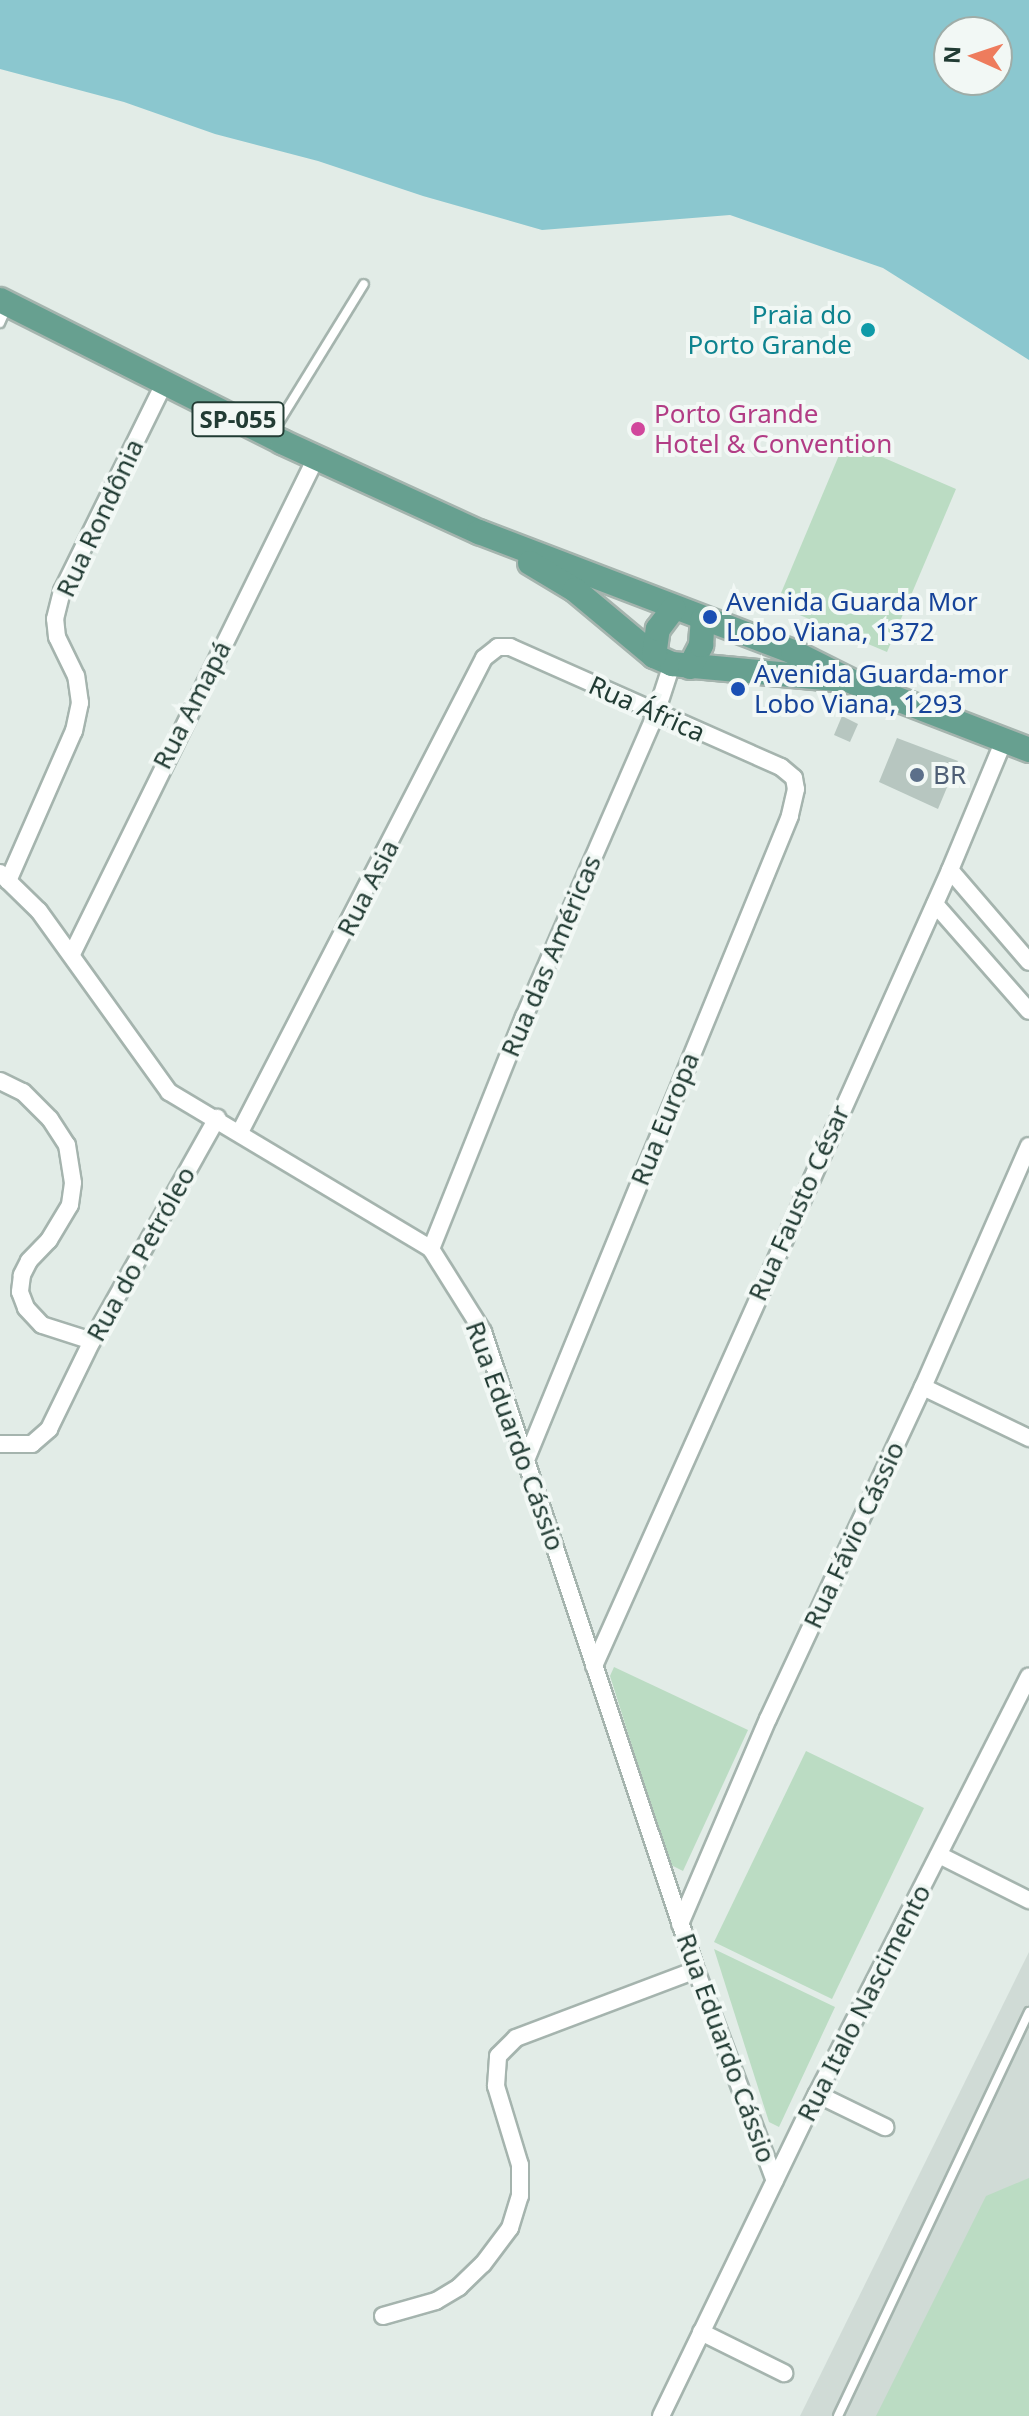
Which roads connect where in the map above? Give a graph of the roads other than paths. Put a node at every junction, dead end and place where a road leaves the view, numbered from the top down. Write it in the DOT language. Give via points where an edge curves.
graph roads {
  1 [pos="364,284"];
  2 [pos="3,309"];
  3 [pos="165,382"];
  4 [pos="271,436"];
  5 [pos="316,458"];
  6 [pos="479,532"];
  7 [pos="674,608"];
  8 [pos="703,619"];
  9 [pos="498,647"];
  10 [pos="672,663"];
  11 [pos="853,682"];
  12 [pos="656,713"];
  13 [pos="1004,740"];
  14 [pos="1029,750"];
  15 [pos="794,778"];
  16 [pos="950,870"];
  17 [pos="4,877"];
  18 [pos="935,904"];
  19 [pos="72,954"];
  20 [pos="1029,962"];
  21 [pos="1029,1011"];
  22 [pos="0,1081"];
  23 [pos="217,1118"];
  24 [pos="240,1132"];
  25 [pos="1029,1146"];
  26 [pos="431,1249"];
  27 [pos="92,1341"];
  28 [pos="923,1387"];
  29 [pos="1029,1438"];
  30 [pos="0,1444"];
  31 [pos="526,1460"];
  32 [pos="594,1666"];
  33 [pos="1029,1677"];
  34 [pos="939,1855"];
  35 [pos="1029,1900"];
  36 [pos="680,1924"];
  37 [pos="696,1970"];
  38 [pos="1029,2012"];
  39 [pos="817,2094"];
  40 [pos="885,2127"];
  41 [pos="775,2181"];
  42 [pos="383,2316"];
  43 [pos="701,2332"];
  44 [pos="784,2373"];
  45 [pos="661,2416"];
  46 [pos="838,2416"];
  1 -- 4 [label="lane"];
  2 -- 3 [label="main road, SP-055"];
  3 -- 4 [label="main road, SP-055"];
  3 -- 17 [label="street, Rua Rondônia" via="62,591 57,637 76,676 80,703 74,731"];
  4 -- 5 [label="main road, SP-055"];
  5 -- 6 [label="main road, SP-055"];
  5 -- 19 [label="street, Rua Amapá"];
  6 -- 7 [label="main road, SP-055"];
  6 -- 10 [label="main road, SP-055" via="575,590"];
  7 -- 8 [label="main road, SP-055"];
  7 -- 10 [label="main road" via="658,629"];
  8 -- 10 [label="main road" via="701,645"];
  8 -- 11 [label="main road, SP-055" via="793,652"];
  9 -- 12 [label="street, Rua África" via="510,647"];
  9 -- 24 [label="street, Rua Asia" via="484,658"];
  10 -- 11 [label="main road, SP-055"];
  10 -- 12 [label="street, Rua das Américas"];
  11 -- 13 [label="main road, SP-055"];
  12 -- 15 [label="street, Rua África" via="781,767"];
  12 -- 26 [label="street, Rua das Américas" via="524,1017"];
  13 -- 14 [label="main road, SP-055"];
  13 -- 16 [label="street, Rua Fausto César"];
  15 -- 31 [label="street, Rua Europa" via="790,816"];
  16 -- 18 [label="street, Rua Fausto César"];
  16 -- 20 [label="street"];
  17 -- 19 [label="street, Rua Eduardo Cássio"];
  18 -- 21 [label="street"];
  18 -- 32 [label="street, Rua Fausto César"];
  19 -- 23 [label="street, Rua Eduardo Cássio" via="169,1092"];
  22 -- 27 [label="street" via="23,1092 50,1119 67,1145 73,1183 70,1205 29,1261 20,1292 42,1325"];
  23 -- 24 [label="street, Rua Eduardo Cássio"];
  23 -- 27 [label="street, Rua do Petróleo"];
  24 -- 26 [label="street, Rua Eduardo Cássio"];
  25 -- 28 [label="street, Rua Fávio Cássio"];
  26 -- 31 [label="street, Rua Eduardo Cássio" via="483,1332"];
  27 -- 30 [label="street, Rua do Petróleo" via="49,1429 32,1444"];
  28 -- 29 [label="street"];
  28 -- 36 [label="street, Rua Fávio Cássio" via="768,1719"];
  31 -- 32 [label="street, Rua Eduardo Cássio"];
  32 -- 36 [label="street, Rua Eduardo Cássio"];
  33 -- 34 [label="street, Rua Italo Nascimento"];
  34 -- 35 [label="street"];
  34 -- 39 [label="street, Rua Italo Nascimento"];
  36 -- 37 [label="street, Rua Eduardo Cássio"];
  37 -- 41 [label="street, Rua Eduardo Cássio"];
  37 -- 42 [label="street" via="516,2038 498,2056 496,2086 520,2165 520,2196 510,2228 459,2287 436,2301"];
  38 -- 46 [label="lane"];
  39 -- 40 [label="street"];
  39 -- 41 [label="street, Rua Italo Nascimento"];
  41 -- 43 [label="street, Rua Italo Nascimento"];
  43 -- 44 [label="street"];
  43 -- 45 [label="street, Rua Italo Nascimento"];
}
